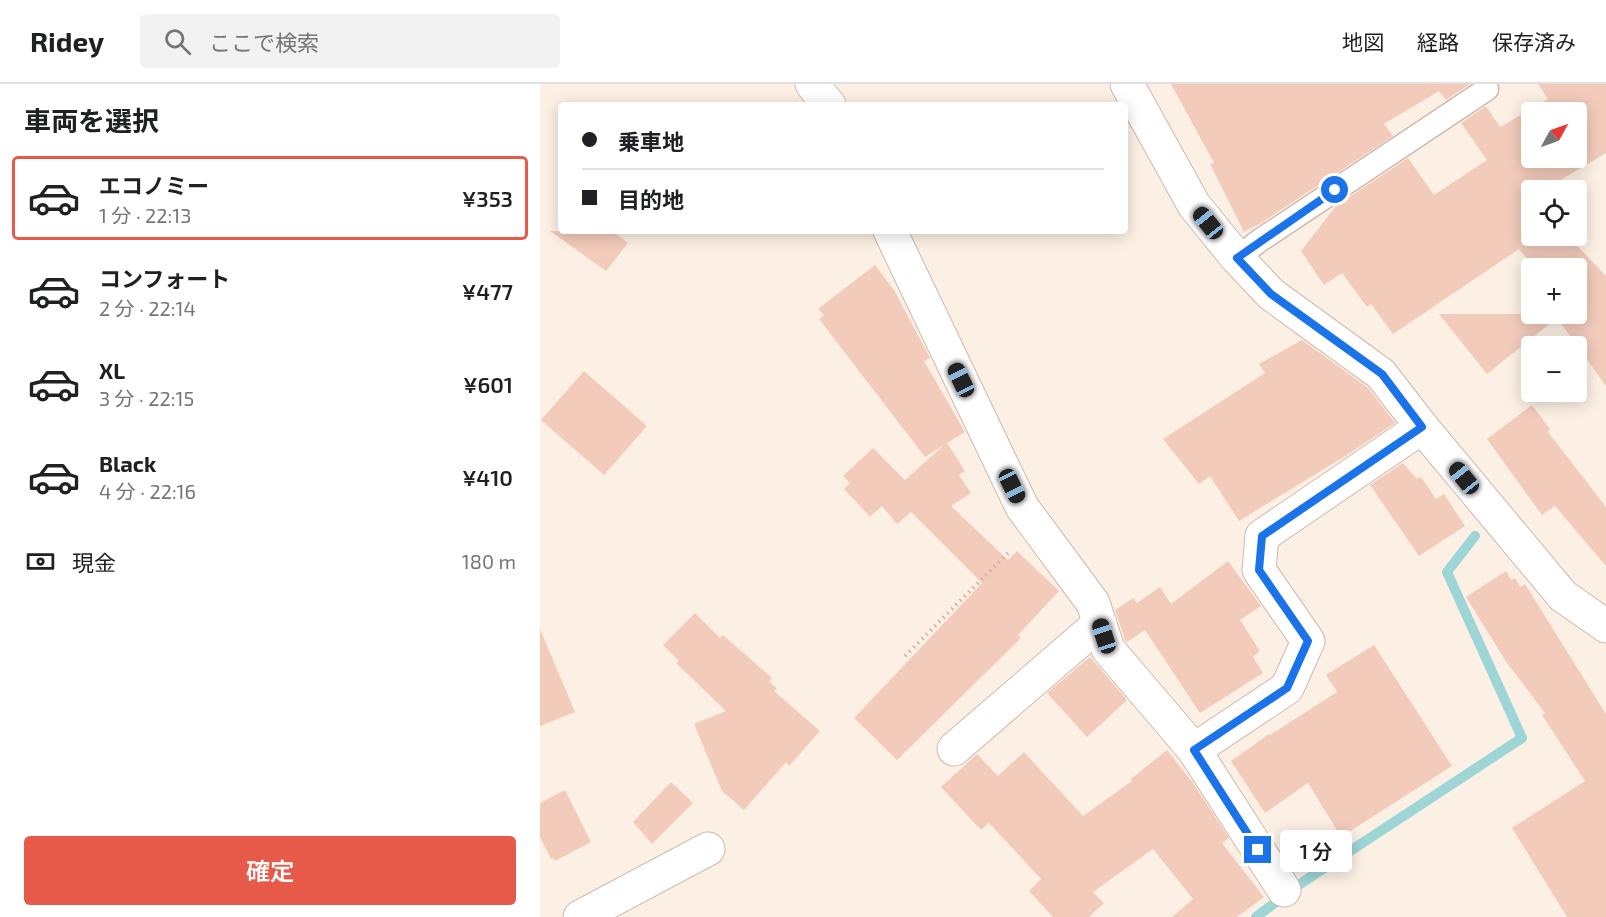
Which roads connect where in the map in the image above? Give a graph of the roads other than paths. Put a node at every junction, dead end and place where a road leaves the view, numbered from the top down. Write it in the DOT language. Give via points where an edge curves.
graph roads {
  1 [pos="812,84"];
  2 [pos="1126,84"];
  3 [pos="1490,86"];
  4 [pos="827,102"];
  5 [pos="891,234"];
  6 [pos="1237,258"];
  7 [pos="1422,427"];
  8 [pos="1100,623"];
  9 [pos="1606,626"];
  10 [pos="954,749"];
  11 [pos="1194,750"];
  12 [pos="708,849"];
  13 [pos="1284,890"];
  14 [pos="580,917"];
  1 -- 4 [label="street"];
  2 -- 6 [label="street" via="1194,205"];
  3 -- 6 [label="lane"];
  5 -- 8 [label="street" via="1022,507 1093,603"];
  6 -- 7 [label="street" via="1271,294 1382,374"];
  7 -- 9 [label="street" via="1563,596"];
  7 -- 11 [label="street" via="1262,536 1259,570 1308,641 1287,688"];
  8 -- 10 [label="street"];
  8 -- 11 [label="street" via="1108,649"];
  11 -- 13 [label="street"];
  12 -- 14 [label="street"];
}
